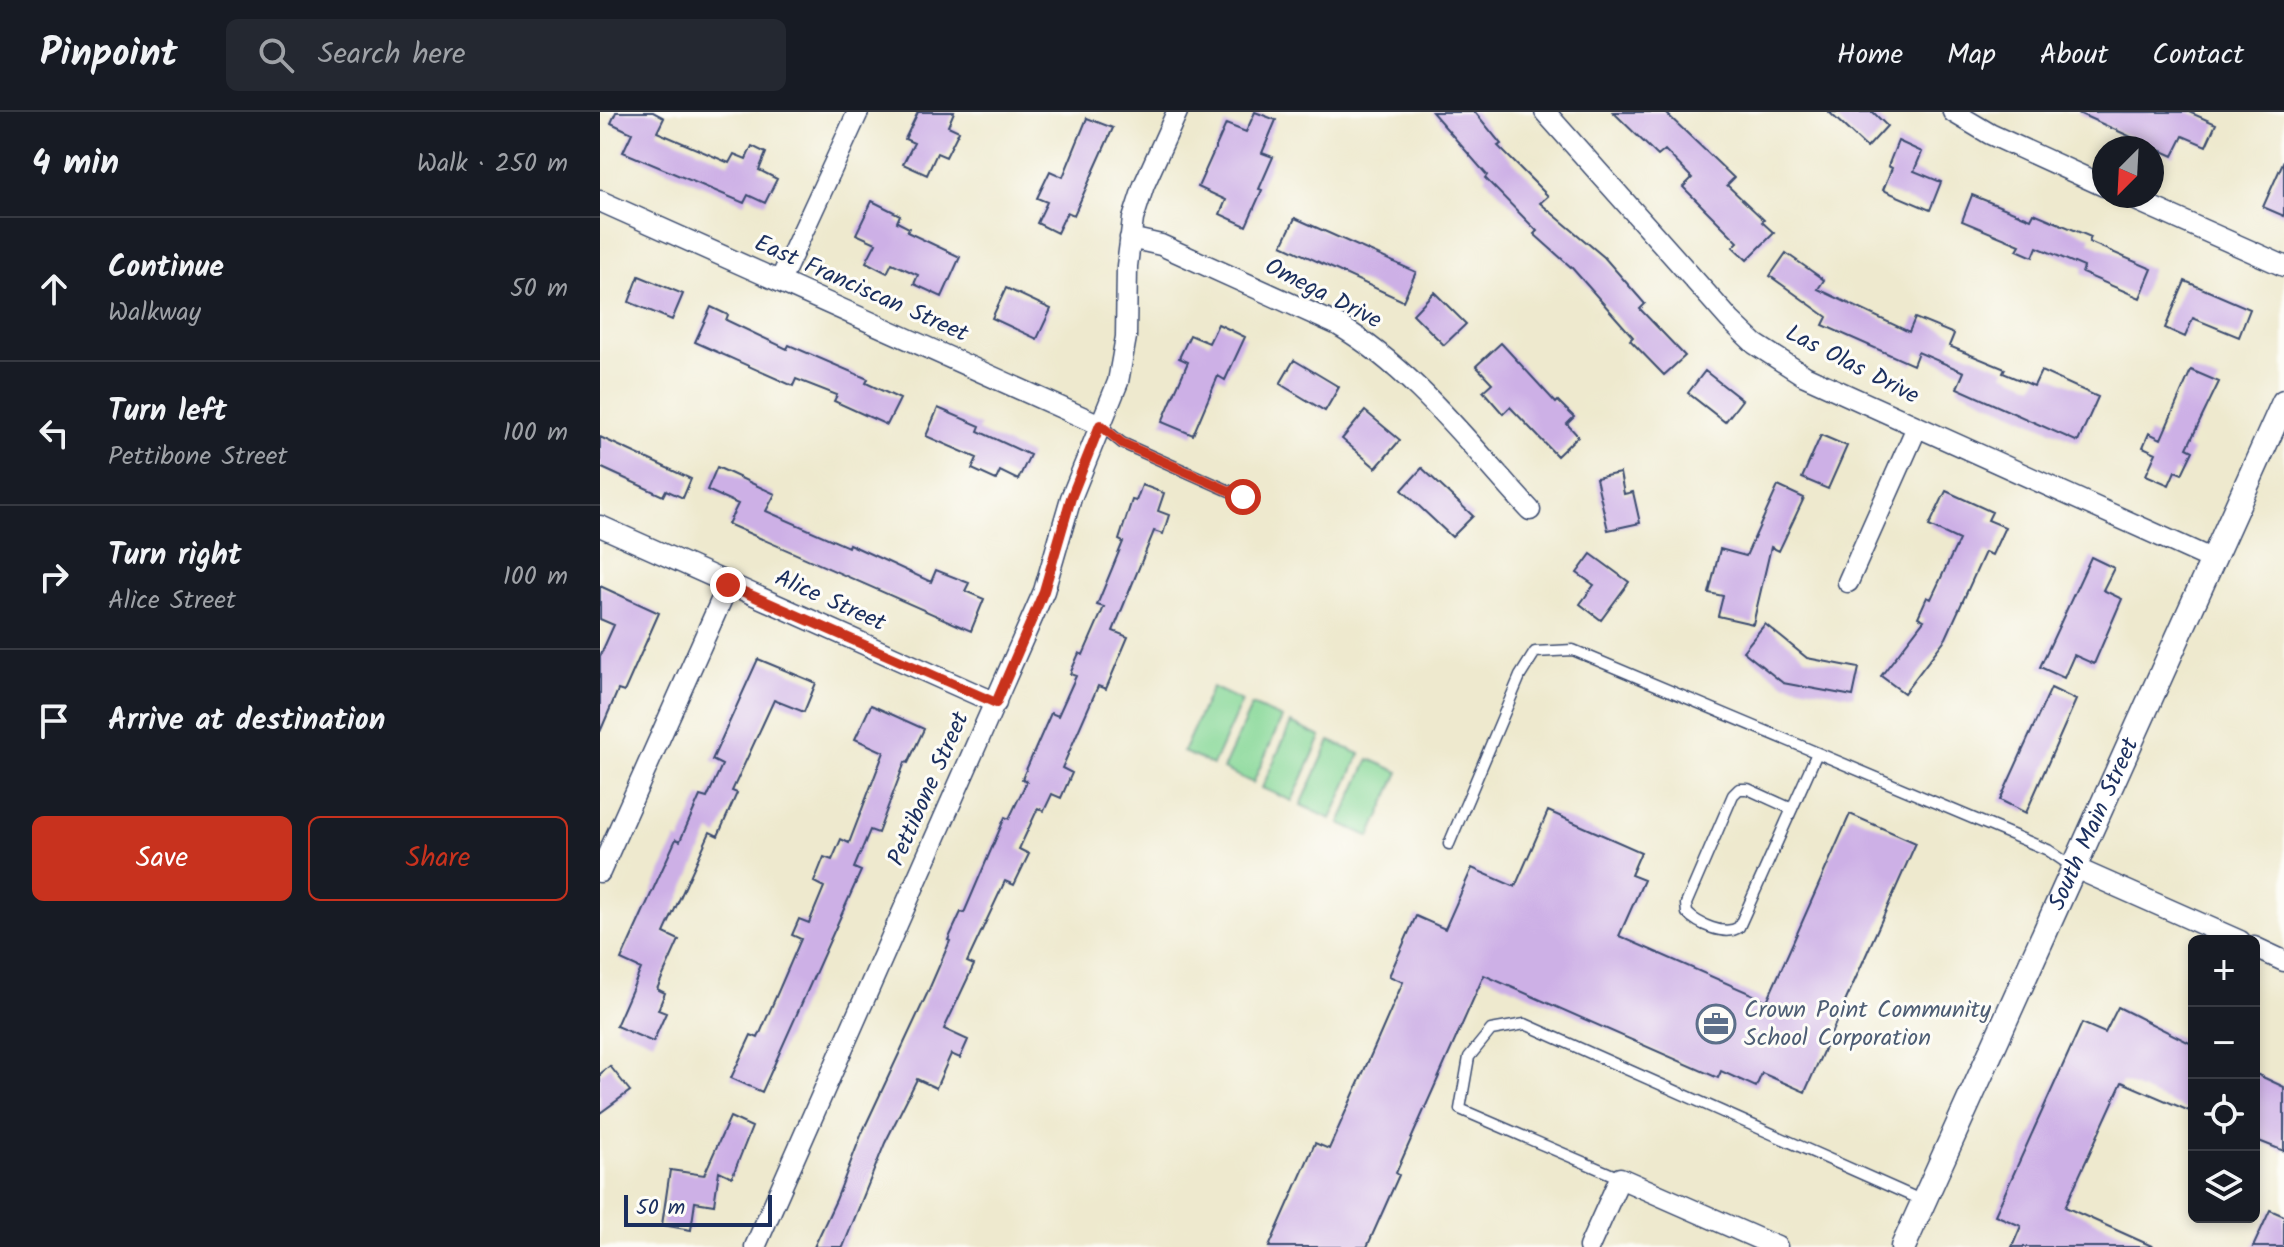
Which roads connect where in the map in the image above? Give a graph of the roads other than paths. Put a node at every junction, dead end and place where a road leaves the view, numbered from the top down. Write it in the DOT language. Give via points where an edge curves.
graph roads {
  1 [pos="858,112"];
  2 [pos="1177,112"];
  3 [pos="1545,112"];
  4 [pos="1953,112"];
  5 [pos="2092,181"];
  6 [pos="600,201"];
  7 [pos="2154,208"];
  8 [pos="1130,238"];
  9 [pos="2284,266"];
  10 [pos="780,281"];
  11 [pos="2284,402"];
  12 [pos="1100,425"];
  13 [pos="1917,427"];
  14 [pos="1243,497"];
  15 [pos="1530,510"];
  16 [pos="600,526"];
  17 [pos="2211,559"];
  18 [pos="1848,582"];
  19 [pos="728,585"];
  20 [pos="996,703"];
  21 [pos="1817,753"];
  22 [pos="1792,809"];
  23 [pos="1449,844"];
  24 [pos="2073,867"];
  25 [pos="600,872"];
  26 [pos="2226,935"];
  27 [pos="2260,950"];
  28 [pos="2284,961"];
  29 [pos="1620,1178"];
  30 [pos="1923,1201"];
  31 [pos="755,1247"];
  32 [pos="1589,1247"];
  33 [pos="1777,1247"];
  34 [pos="1903,1247"];
  1 -- 10 [label="street"];
  2 -- 8 [label="street, Pettibone Street" via="1138,202"];
  3 -- 13 [label="street, Las Olas Drive" via="1755,344 1805,376"];
  4 -- 5 [label="street"];
  6 -- 10 [label="street, East Franciscan Street"];
  7 -- 9 [label="street"];
  8 -- 12 [label="street, Pettibone Street" via="1123,360"];
  8 -- 15 [label="street, Omega Drive" via="1161,245 1363,340 1408,378"];
  10 -- 12 [label="street, East Franciscan Street"];
  11 -- 17 [label="street, South Main Street"];
  12 -- 14 [label="lane" via="1122,443"];
  12 -- 20 [label="street, Pettibone Street" via="1071,498 1044,591"];
  13 -- 17 [label="street, Las Olas Drive"];
  13 -- 18 [label="street"];
  16 -- 19 [label="street, Alice Street"];
  17 -- 24 [label="street, South Main Street"];
  19 -- 20 [label="street, Alice Street"];
  19 -- 25 [label="street"];
  20 -- 31 [label="street, Pettibone Street"];
  21 -- 22 [label="lane"];
  21 -- 23 [label="lane" via="1573,650 1535,652"];
  21 -- 24 [label="lane" via="2048,850"];
  22 -- 22 [label="lane" via="1739,927 1725,932 1692,918 1686,904 1733,795 1748,789"];
  24 -- 26 [label="street"];
  24 -- 30 [label="street, South Main Street"];
  27 -- 28 [label="street"];
  29 -- 30 [label="lane" via="1460,1109 1469,1057 1491,1030 1525,1024"];
  29 -- 32 [label="street"];
  29 -- 33 [label="street"];
  30 -- 34 [label="street, South Main Street"];
}
